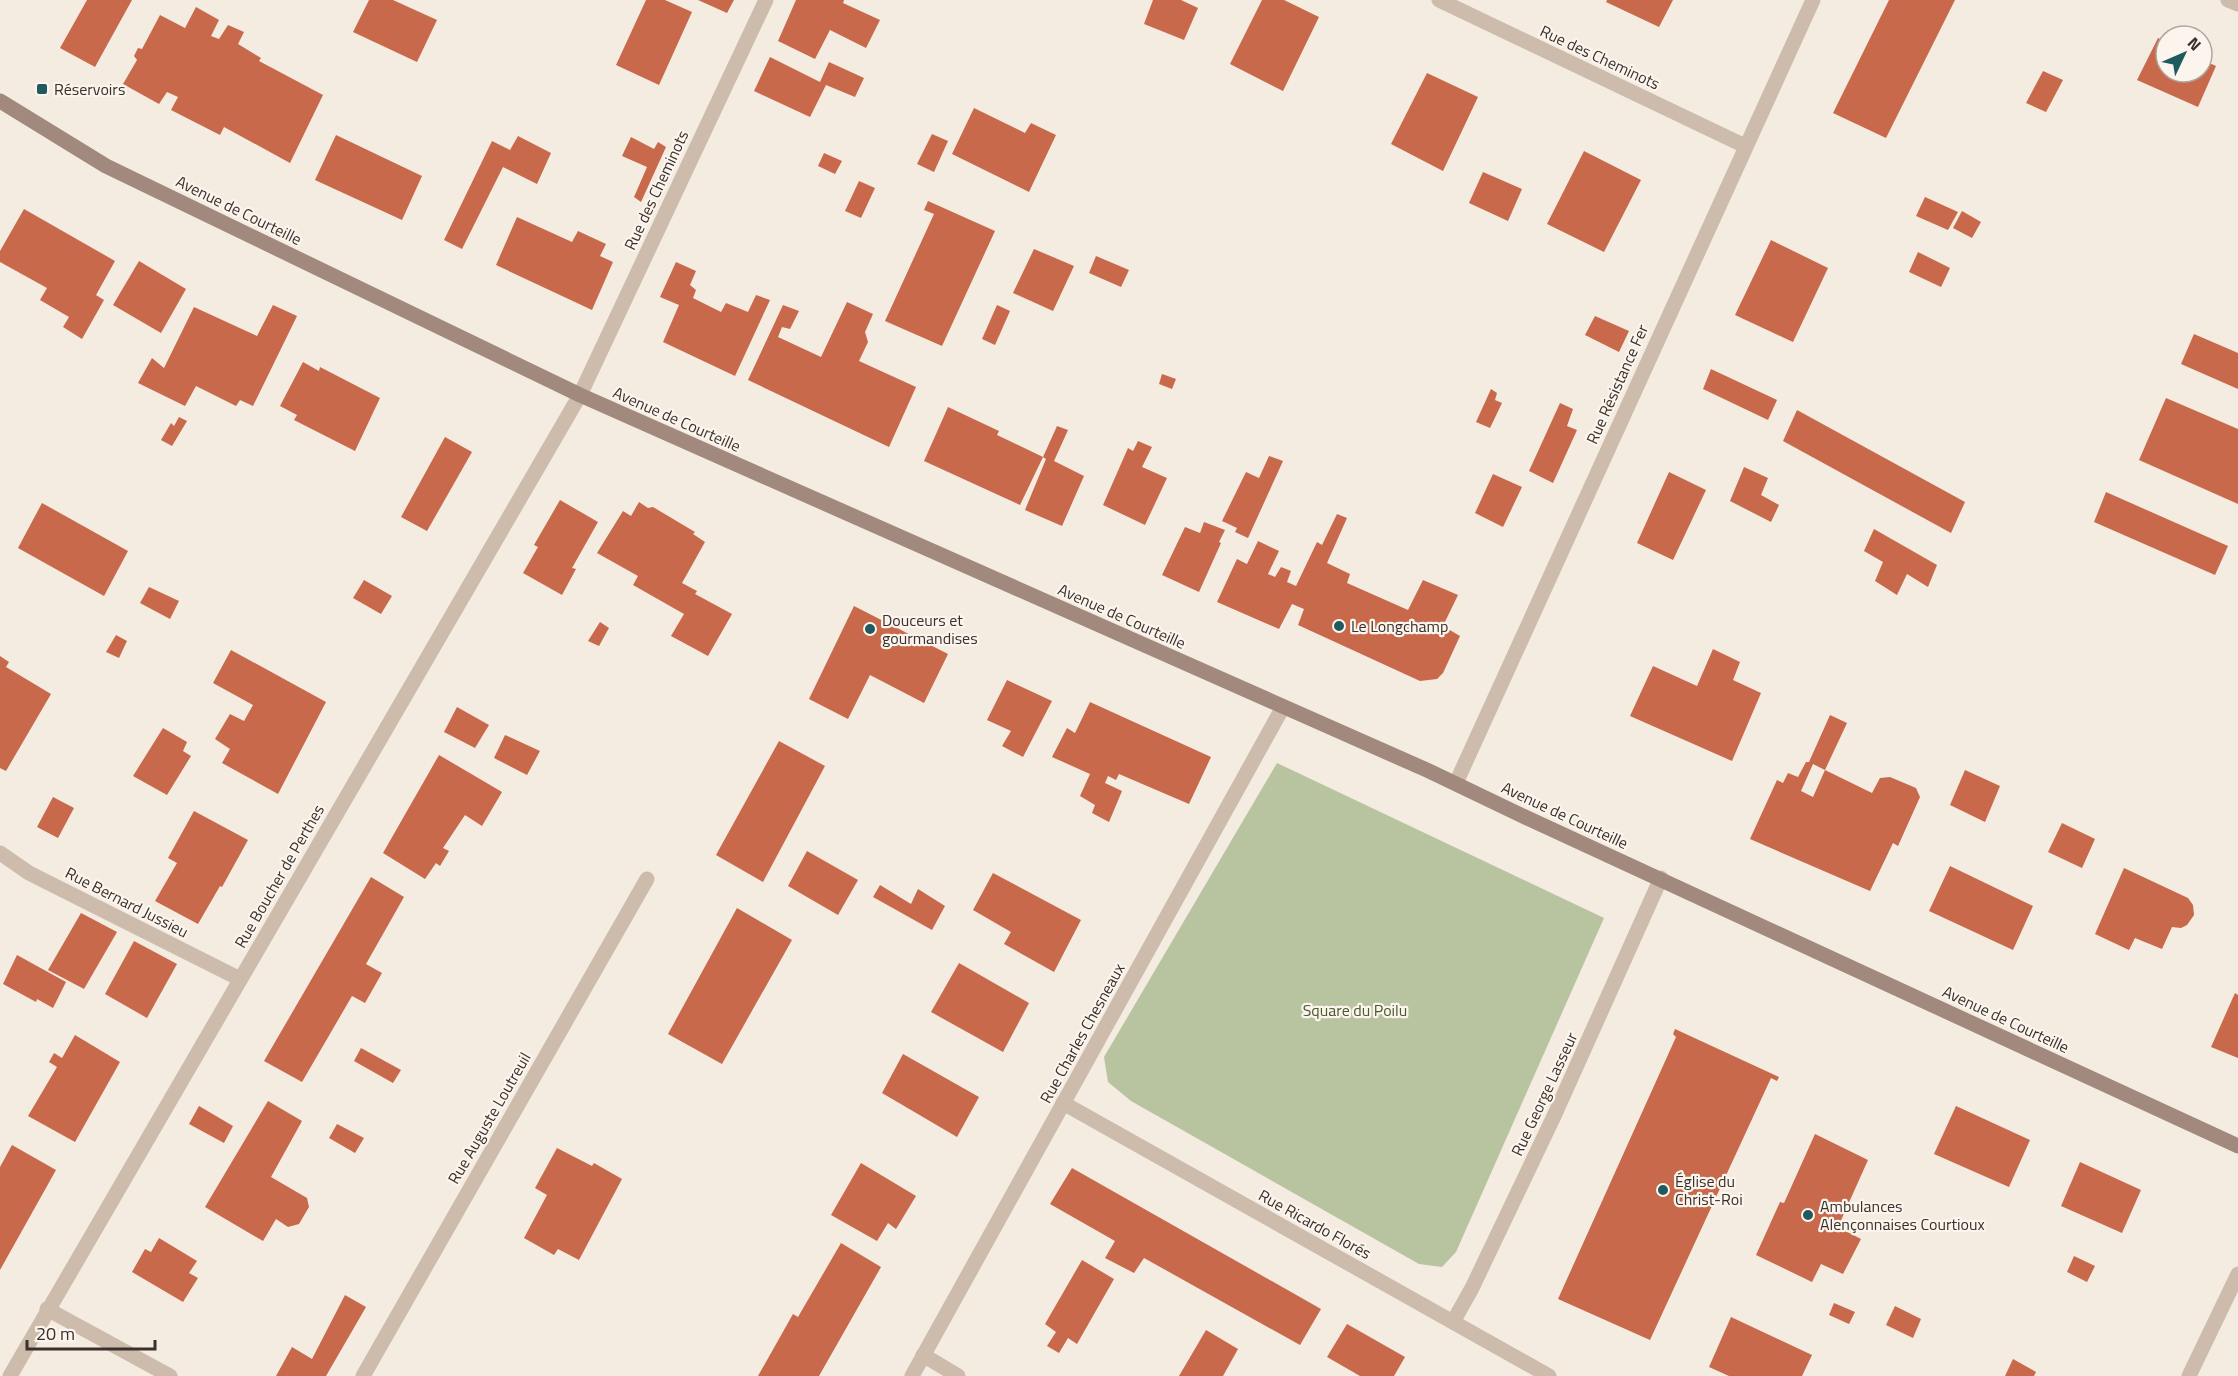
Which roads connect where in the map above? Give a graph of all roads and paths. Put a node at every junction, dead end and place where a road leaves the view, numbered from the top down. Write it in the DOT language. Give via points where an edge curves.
graph roads {
  1 [pos="766,0"];
  2 [pos="1439,0"];
  3 [pos="1813,0"];
  4 [pos="2228,0"];
  5 [pos="2238,4"];
  6 [pos="0,101"];
  7 [pos="1745,146"];
  8 [pos="580,395"];
  9 [pos="1284,707"];
  10 [pos="1456,783"];
  11 [pos="0,853"];
  12 [pos="1661,878"];
  13 [pos="647,879"];
  14 [pos="240,979"];
  15 [pos="1063,1103"];
  16 [pos="2238,1146"];
  17 [pos="2238,1274"];
  18 [pos="47,1309"];
  19 [pos="1453,1322"];
  20 [pos="923,1355"];
  21 [pos="10,1376"];
  22 [pos="170,1376"];
  23 [pos="363,1376"];
  24 [pos="912,1376"];
  25 [pos="958,1376"];
  26 [pos="1549,1376"];
  27 [pos="2190,1376"];
  1 -- 8 [label="street, Rue des Cheminots"];
  2 -- 7 [label="street, Rue des Cheminots"];
  3 -- 7 [label="street, Rue Résistance Fer"];
  4 -- 5 [label="street"];
  6 -- 8 [label="street, Avenue de Courteille" via="106,166"];
  7 -- 10 [label="street, Rue Résistance Fer"];
  8 -- 9 [label="street, Avenue de Courteille"];
  8 -- 14 [label="street, Rue Boucher de Perthes"];
  9 -- 10 [label="street, Avenue de Courteille"];
  9 -- 15 [label="street, Rue Charles Chesneaux"];
  10 -- 12 [label="street, Avenue de Courteille"];
  11 -- 14 [label="street, Rue Bernard Jussieu" via="29,873"];
  12 -- 16 [label="street, Avenue de Courteille"];
  12 -- 19 [label="street, Rue George Lasseur" via="1556,1114"];
  13 -- 23 [label="street, Rue Auguste Loutreuil"];
  14 -- 18 [label="street, Rue Boucher de Perthes"];
  15 -- 19 [label="street, Rue Ricardo Florés"];
  15 -- 20 [label="street, Rue Charles Chesneaux"];
  17 -- 27 [label="street"];
  18 -- 21 [label="street, Rue Boucher de Perthes"];
  18 -- 22 [label="street"];
  19 -- 26 [label="street, Rue Ricardo Florés"];
  20 -- 24 [label="street, Rue Charles Chesneaux"];
  20 -- 25 [label="street"];
}
